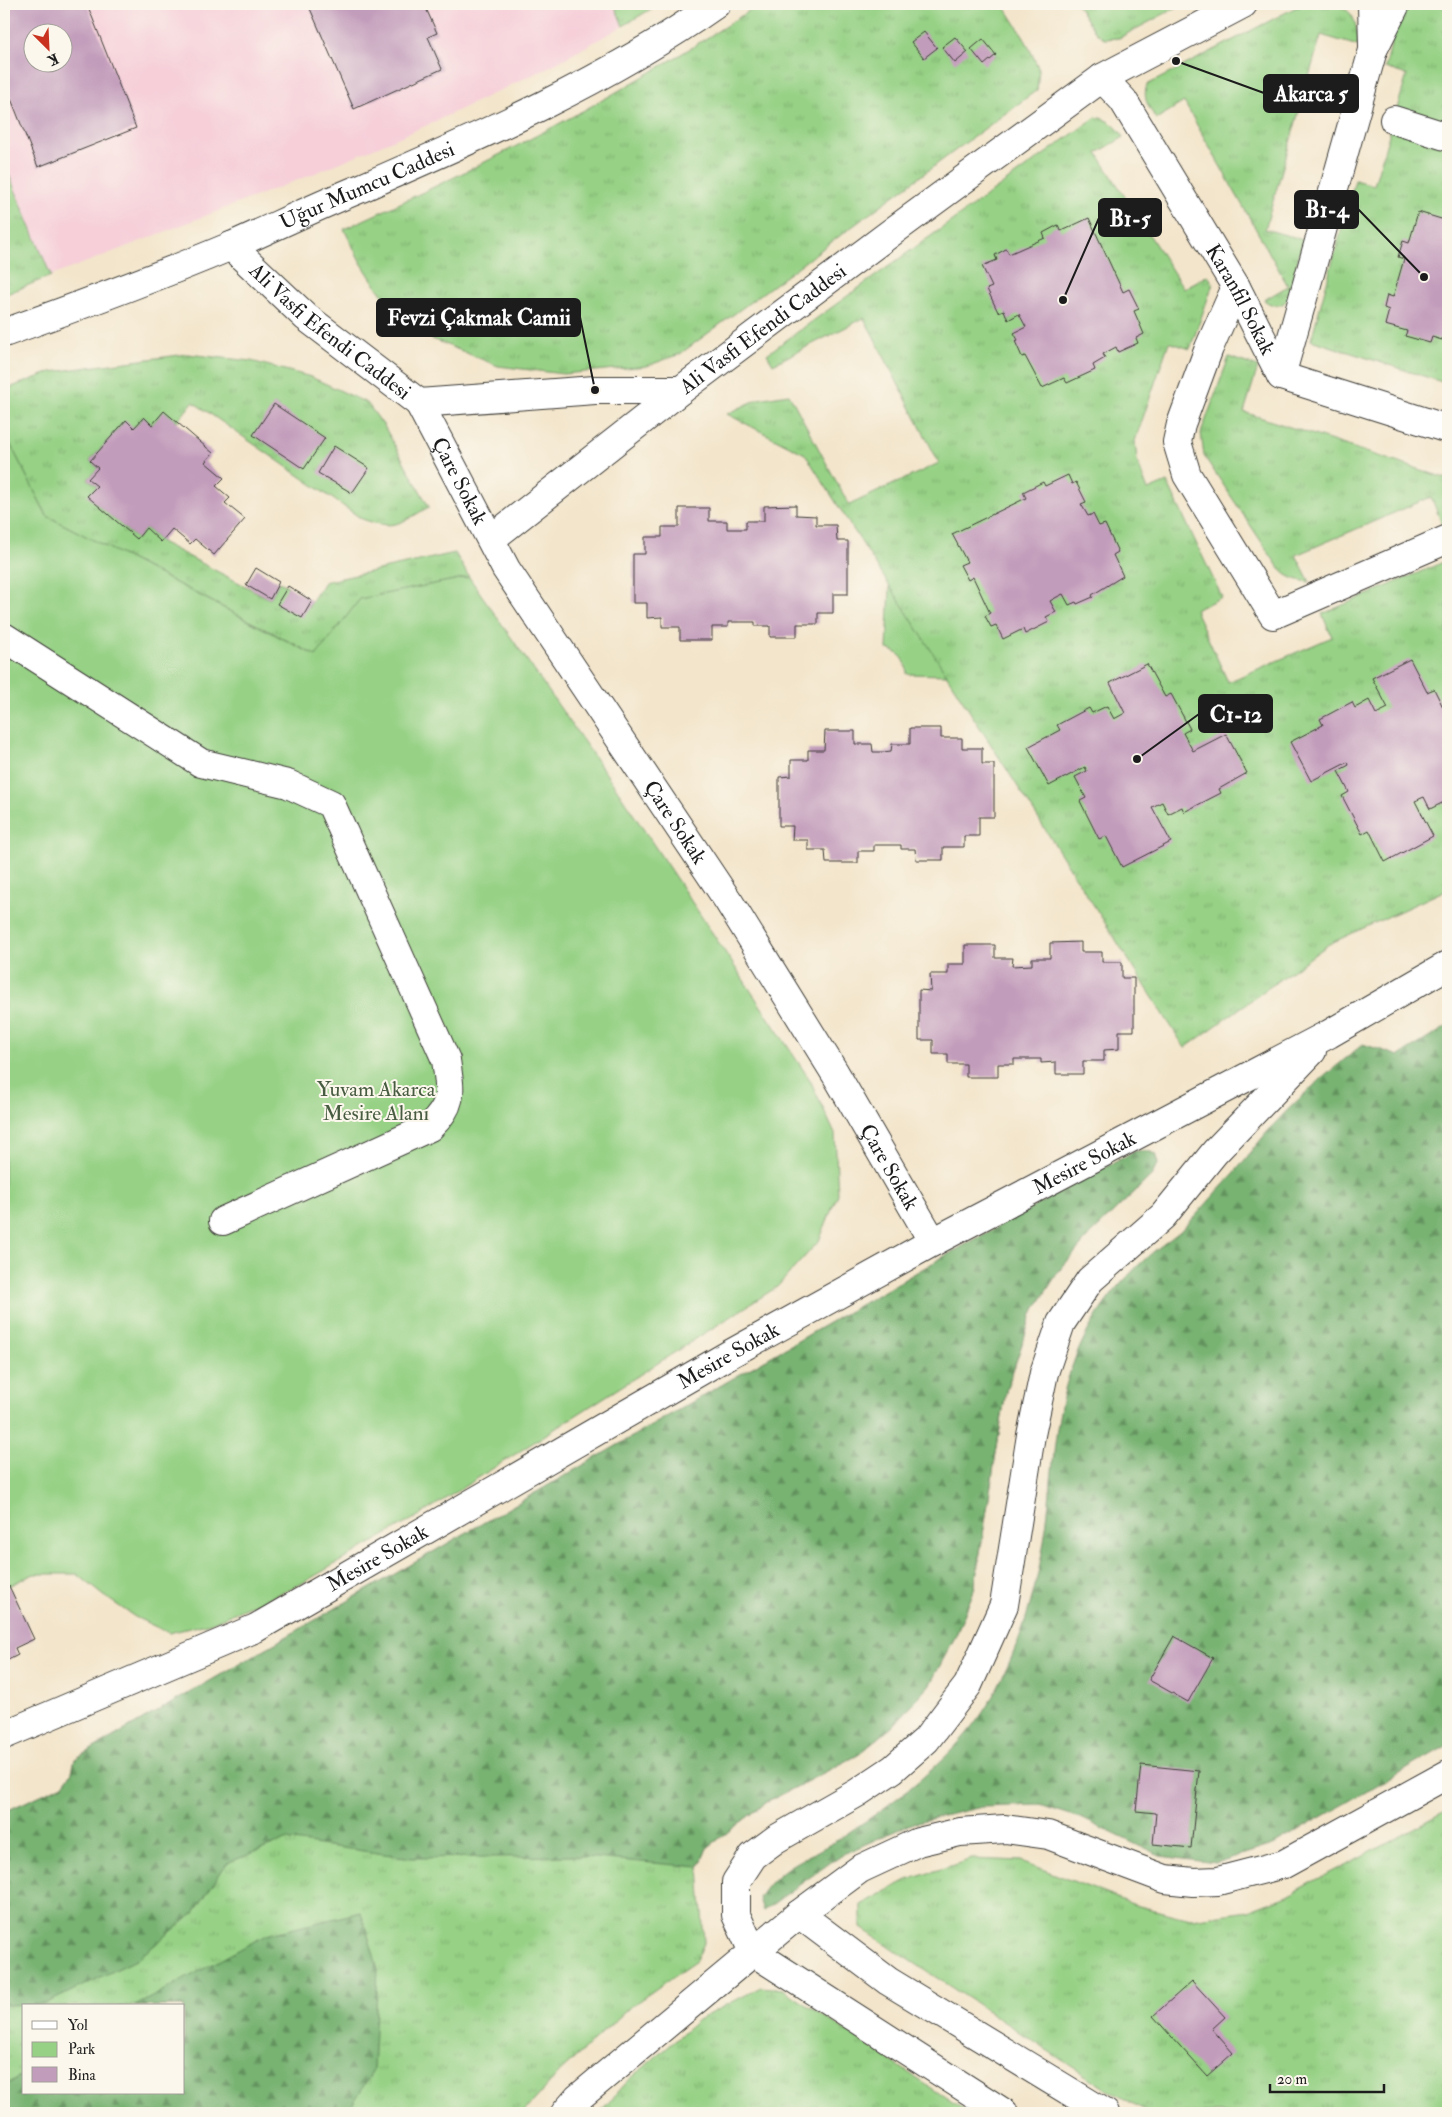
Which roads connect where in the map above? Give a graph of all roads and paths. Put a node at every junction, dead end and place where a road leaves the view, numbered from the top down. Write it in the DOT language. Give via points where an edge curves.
graph roads {
  1 [pos="716,4"];
  2 [pos="1243,4"];
  3 [pos="1372,4"];
  4 [pos="1396,4"];
  5 [pos="1373,50"];
  6 [pos="1102,78"];
  7 [pos="1394,120"];
  8 [pos="1448,137"];
  9 [pos="231,246"];
  10 [pos="1236,287"];
  11 [pos="4,334"];
  12 [pos="1281,376"];
  13 [pos="681,390"];
  14 [pos="419,403"];
  15 [pos="1448,429"];
  16 [pos="491,539"];
  17 [pos="1448,539"];
  18 [pos="4,637"];
  19 [pos="1448,966"];
  20 [pos="1329,1034"];
  21 [pos="224,1222"];
  22 [pos="933,1242"];
  23 [pos="4,1735"];
  24 [pos="1448,1774"];
  25 [pos="800,1914"];
  26 [pos="753,1952"];
  27 [pos="564,2113"];
  28 [pos="1004,2113"];
  29 [pos="1105,2113"];
  1 -- 9 [label="street, Uğur Mumcu Caddesi" via="637,54 566,92 435,156"];
  2 -- 6 [label="street, Ali Vasfi Efendi Caddesi"];
  3 -- 5 [label="street"];
  4 -- 5 [label="street"];
  5 -- 12 [label="street"];
  6 -- 10 [label="street, Karanfil Sokak" via="1123,100"];
  6 -- 13 [label="street, Ali Vasfi Efendi Caddesi"];
  7 -- 8 [label="street"];
  9 -- 11 [label="street, Uğur Mumcu Caddesi"];
  9 -- 14 [label="street, Ali Vasfi Efendi Caddesi" via="306,317"];
  10 -- 12 [label="street, Karanfil Sokak"];
  10 -- 17 [label="street" via="1209,348 1181,424 1178,442 1187,475 1273,615"];
  12 -- 15 [label="street, Karanfil Sokak"];
  13 -- 14 [label="street, Ali Vasfi Efendi Caddesi" via="595,390"];
  13 -- 16 [label="street"];
  14 -- 16 [label="street, Çare Sokak"];
  16 -- 22 [label="street, Çare Sokak" via="506,569 729,902 836,1073"];
  18 -- 21 [label="street" via="201,763 288,784 331,804 446,1060 451,1095 439,1118 430,1127"];
  19 -- 20 [label="street, Mesire Sokak"];
  20 -- 22 [label="street, Mesire Sokak"];
  20 -- 26 [label="street" via="1215,1152 1163,1216 1090,1280 1061,1323 1044,1373 1033,1426 1004,1605 976,1670 968,1686 926,1740 893,1769 753,1856 736,1882 736,1915"];
  22 -- 23 [label="street, Mesire Sokak" via="722,1359 256,1628"];
  24 -- 25 [label="street" via="1284,1864 1218,1881 1165,1879 1048,1835 1005,1829 960,1832 918,1842 860,1869"];
  25 -- 26 [label="street"];
  25 -- 29 [label="street" via="888,1981"];
  26 -- 27 [label="street"];
  26 -- 28 [label="street"];
}
